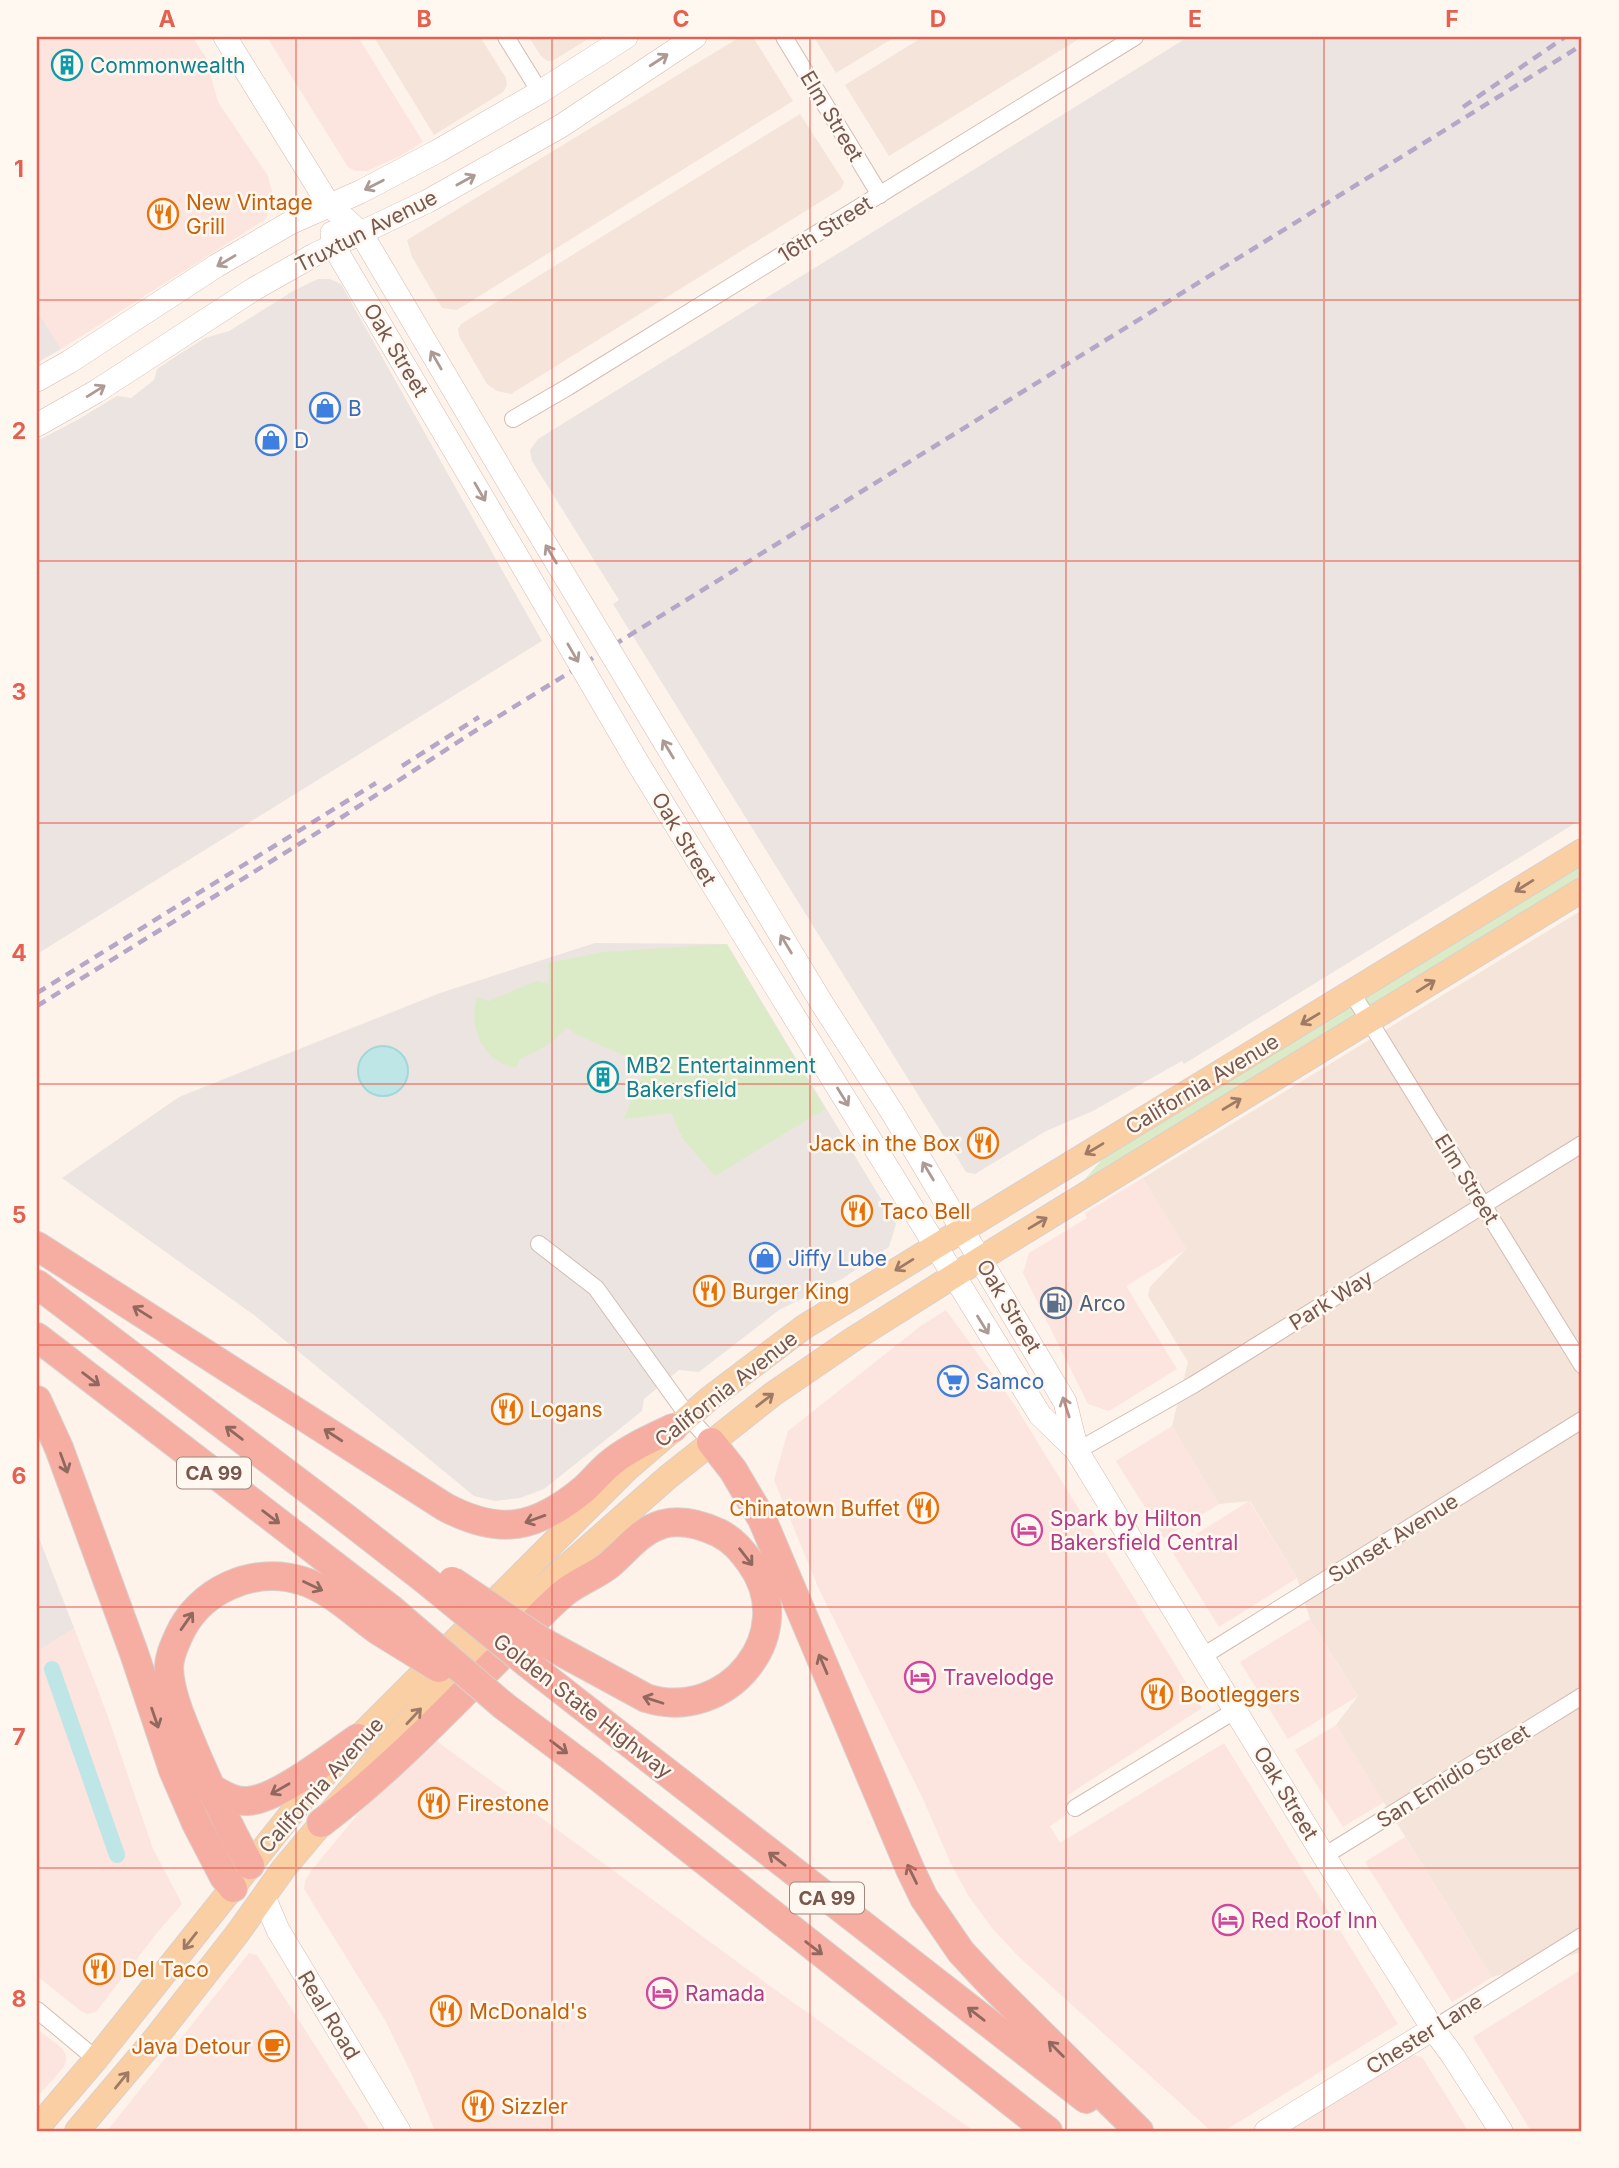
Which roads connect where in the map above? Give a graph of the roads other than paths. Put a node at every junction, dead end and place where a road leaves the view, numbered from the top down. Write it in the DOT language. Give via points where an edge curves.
graph roads {
  1 [pos="225,37"];
  2 [pos="506,37"];
  3 [pos="626,37"];
  4 [pos="695,37"];
  5 [pos="784,37"];
  6 [pos="1135,37"];
  7 [pos="540,92"];
  8 [pos="880,195"];
  9 [pos="329,205"];
  10 [pos="361,233"];
  11 [pos="333,245"];
  12 [pos="37,380"];
  13 [pos="513,419"];
  14 [pos="37,425"];
  15 [pos="1582,850"];
  16 [pos="1582,890"];
  17 [pos="1352,993"];
  18 [pos="1370,1021"];
  19 [pos="1582,1144"];
  20 [pos="1484,1205"];
  21 [pos="963,1230"];
  22 [pos="538,1244"];
  23 [pos="37,1246"];
  24 [pos="934,1247"];
  25 [pos="981,1260"];
  26 [pos="953,1277"];
  27 [pos="37,1284"];
  28 [pos="37,1337"];
  29 [pos="1582,1364"];
  30 [pos="37,1400"];
  31 [pos="1582,1420"];
  32 [pos="680,1422"];
  33 [pos="711,1442"];
  34 [pos="1077,1451"];
  35 [pos="668,1477"];
  36 [pos="565,1592"];
  37 [pos="385,1620"];
  38 [pos="536,1653"];
  39 [pos="1203,1656"];
  40 [pos="1582,1696"];
  41 [pos="1236,1710"];
  42 [pos="358,1738"];
  43 [pos="211,1788"];
  44 [pos="1075,1808"];
  45 [pos="321,1823"];
  46 [pos="1324,1856"];
  47 [pos="250,1865"];
  48 [pos="233,1888"];
  49 [pos="264,1897"];
  50 [pos="1582,1936"];
  51 [pos="37,2010"];
  52 [pos="1433,2029"];
  53 [pos="96,2059"];
  54 [pos="37,2128"];
  55 [pos="56,2131"];
  56 [pos="77,2131"];
  57 [pos="399,2131"];
  58 [pos="1048,2131"];
  59 [pos="1126,2131"];
  60 [pos="1139,2131"];
  61 [pos="1266,2131"];
  62 [pos="1502,2131"];
  1 -- 9 [label="main road, Oak Street"];
  2 -- 7 [label="street"];
  3 -- 7 [label="main road, Truxtun Avenue"];
  10 -- 4 [label="main road, Truxtun Avenue, one-way" via="550,132"];
  5 -- 8 [label="street, Elm Street"];
  6 -- 8 [label="street, 16th Street"];
  7 -- 9 [label="main road, Truxtun Avenue, one-way" via="430,156"];
  8 -- 13 [label="street, 16th Street"];
  9 -- 10 [label="main road, Oak Street"];
  9 -- 11 [label="main road, Oak Street"];
  9 -- 12 [label="main road, Truxtun Avenue, one-way" via="227,260"];
  10 -- 11 [label="main road, Truxtun Avenue"];
  21 -- 10 [label="main road, Oak Street, one-way, bridge" via="821,1002"];
  14 -- 11 [label="main road, Truxtun Avenue, one-way"];
  11 -- 24 [label="main road, Oak Street, one-way, bridge" via="639,765"];
  15 -- 17 [label="main road, California Avenue, one-way"];
  18 -- 16 [label="main road, California Avenue, one-way"];
  17 -- 18 [label="street, Elm Street"];
  17 -- 21 [label="main road, California Avenue, one-way"];
  18 -- 20 [label="street, Elm Street"];
  25 -- 18 [label="main road, California Avenue, one-way"];
  19 -- 20 [label="street, Park Way"];
  20 -- 29 [label="street, Elm Street"];
  20 -- 34 [label="street, Park Way" via="1193,1385"];
  21 -- 24 [label="main road, California Avenue"];
  21 -- 25 [label="main road, Oak Street"];
  22 -- 32 [label="street" via="596,1288"];
  32 -- 23 [label="highway, one-way" via="629,1449 568,1502 547,1514 515,1524 481,1523 444,1507"];
  24 -- 26 [label="main road, Oak Street"];
  24 -- 32 [label="main road, California Avenue, one-way" via="804,1327"];
  25 -- 26 [label="main road, California Avenue"];
  34 -- 25 [label="main road, Oak Street, one-way" via="1065,1402"];
  33 -- 26 [label="main road, California Avenue, one-way" via="806,1370"];
  26 -- 34 [label="main road, Oak Street, one-way" via="1040,1415"];
  38 -- 27 [label="highway, CA 99, one-way, bridge" via="347,1519"];
  28 -- 37 [label="highway, CA 99, one-way"];
  30 -- 48 [label="highway, one-way" via="59,1448 173,1770 195,1823"];
  31 -- 39 [label="street, Sunset Avenue"];
  32 -- 33 [label="street"];
  32 -- 42 [label="main road, California Avenue" via="626,1470"];
  33 -- 35 [label="main road, California Avenue"];
  60 -- 33 [label="highway, one-way" via="988,1981 936,1916 909,1869 762,1519"];
  34 -- 39 [label="main road, Oak Street"];
  35 -- 36 [label="main road" via="647,1510"];
  45 -- 35 [label="main road, California Avenue, one-way" via="459,1669"];
  36 -- 38 [label="highway, one-way" via="610,1564 650,1530 689,1522 729,1538 744,1553 763,1583 767,1621 746,1670 717,1692 682,1703 663,1704"];
  36 -- 45 [label="highway" via="405,1752"];
  43 -- 37 [label="highway, one-way" via="182,1721 169,1667 182,1628 206,1599 240,1581 284,1577 303,1581"];
  37 -- 58 [label="highway, CA 99, one-way, bridge" via="592,1772"];
  59 -- 38 [label="highway, Golden State Highway / CA 99, one-way"];
  39 -- 41 [label="main road, Oak Street"];
  40 -- 46 [label="street, San Emidio Street"];
  41 -- 44 [label="street"];
  41 -- 46 [label="main road, Oak Street"];
  42 -- 43 [label="highway, one-way" via="264,1798 232,1799"];
  42 -- 47 [label="main road, California Avenue"];
  43 -- 47 [label="highway"];
  45 -- 49 [label="main road, California Avenue"];
  46 -- 52 [label="main road, Oak Street"];
  47 -- 48 [label="main road, California Avenue"];
  47 -- 49 [label="main road"];
  48 -- 49 [label="main road"];
  48 -- 53 [label="main road, California Avenue, one-way"];
  56 -- 49 [label="main road, California Avenue, one-way"];
  49 -- 57 [label="main road, Real Road" via="278,1930"];
  50 -- 52 [label="street, Chester Lane"];
  51 -- 53 [label="street"];
  52 -- 61 [label="main road, Chester Lane"];
  52 -- 62 [label="main road, Oak Street"];
  53 -- 54 [label="main road, California Avenue"];
  53 -- 55 [label="main road" via="100,2069 97,2082"];
}
